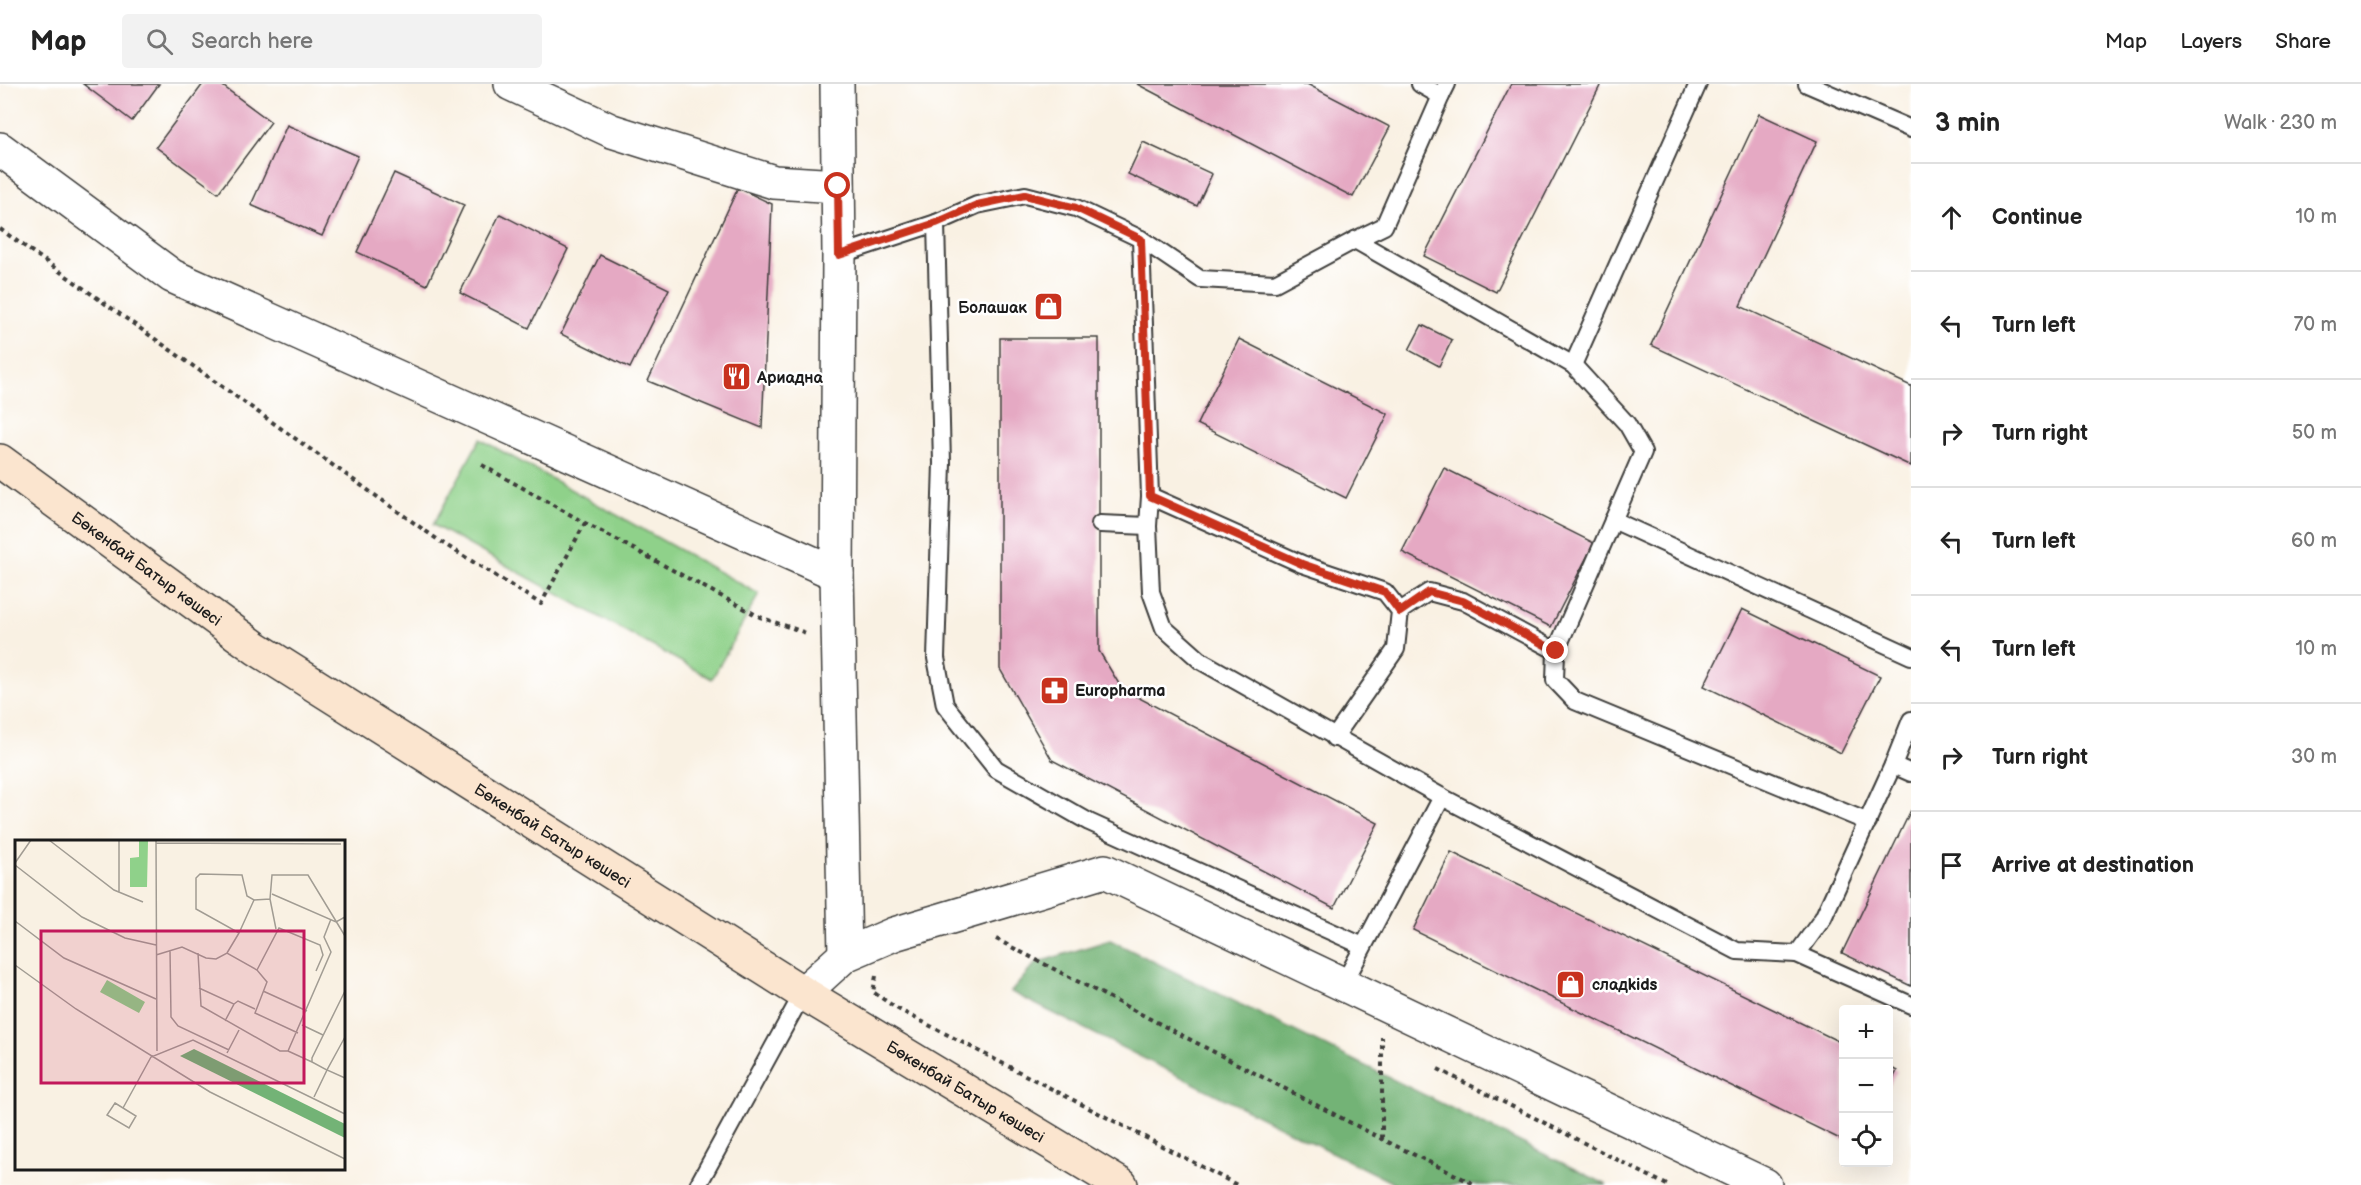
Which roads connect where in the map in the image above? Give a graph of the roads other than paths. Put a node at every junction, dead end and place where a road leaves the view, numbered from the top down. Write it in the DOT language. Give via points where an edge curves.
graph roads {
  1 [pos="511,84"];
  2 [pos="837,84"];
  3 [pos="1420,84"];
  4 [pos="1698,84"];
  5 [pos="1807,84"];
  6 [pos="1444,90"];
  7 [pos="1911,129"];
  8 [pos="0,149"];
  9 [pos="838,186"];
  10 [pos="936,223"];
  11 [pos="1141,239"];
  12 [pos="1355,240"];
  13 [pos="839,255"];
  14 [pos="1573,365"];
  15 [pos="0,461"];
  16 [pos="1150,496"];
  17 [pos="1613,520"];
  18 [pos="1100,524"];
  19 [pos="1148,526"];
  20 [pos="837,574"];
  21 [pos="1400,612"];
  22 [pos="1556,651"];
  23 [pos="1911,656"];
  24 [pos="1911,720"];
  25 [pos="1334,738"];
  26 [pos="1893,765"];
  27 [pos="1911,773"];
  28 [pos="1442,797"];
  29 [pos="1868,822"];
  30 [pos="1363,946"];
  31 [pos="1797,954"];
  32 [pos="845,955"];
  33 [pos="1344,983"];
  34 [pos="803,993"];
  35 [pos="1911,1005"];
  36 [pos="698,1185"];
  37 [pos="1121,1185"];
  38 [pos="1765,1185"];
  1 -- 9 [label="street" via="612,131 763,179"];
  2 -- 9 [label="street"];
  3 -- 6 [label="lane"];
  4 -- 14 [label="lane"];
  5 -- 7 [label="lane"];
  6 -- 12 [label="lane" via="1384,226"];
  8 -- 20 [label="street" via="172,276"];
  9 -- 13 [label="street"];
  10 -- 11 [label="lane" via="977,205 1025,195 1076,208"];
  10 -- 13 [label="lane"];
  10 -- 30 [label="lane" via="942,463 936,658 945,705 996,769 1089,822"];
  11 -- 12 [label="lane" via="1200,279 1275,283"];
  11 -- 16 [label="lane"];
  12 -- 14 [label="lane"];
  13 -- 20 [label="street"];
  14 -- 17 [label="lane" via="1627,423 1643,452"];
  15 -- 34 [label="main road, Бөкенбай Батыр көшесі" via="256,648"];
  16 -- 19 [label="lane"];
  16 -- 21 [label="lane" via="1302,564 1385,592"];
  17 -- 22 [label="lane"];
  17 -- 23 [label="lane"];
  18 -- 19 [label="lane"];
  19 -- 25 [label="lane" via="1151,592 1164,628 1201,661"];
  20 -- 32 [label="street"];
  21 -- 22 [label="lane" via="1429,592 1463,601"];
  21 -- 25 [label="lane" via="1396,649"];
  22 -- 29 [label="lane" via="1555,680 1575,701"];
  24 -- 26 [label="lane"];
  25 -- 28 [label="lane"];
  26 -- 27 [label="lane"];
  26 -- 29 [label="lane"];
  28 -- 30 [label="lane"];
  28 -- 31 [label="lane" via="1737,951"];
  29 -- 31 [label="lane" via="1823,918"];
  30 -- 33 [label="lane"];
  31 -- 35 [label="lane"];
  32 -- 33 [label="street" via="894,934 1105,871"];
  32 -- 34 [label="street"];
  33 -- 38 [label="street"];
  34 -- 36 [label="lane"];
  34 -- 37 [label="main road, Бөкенбай Батыр көшесі"];
}
